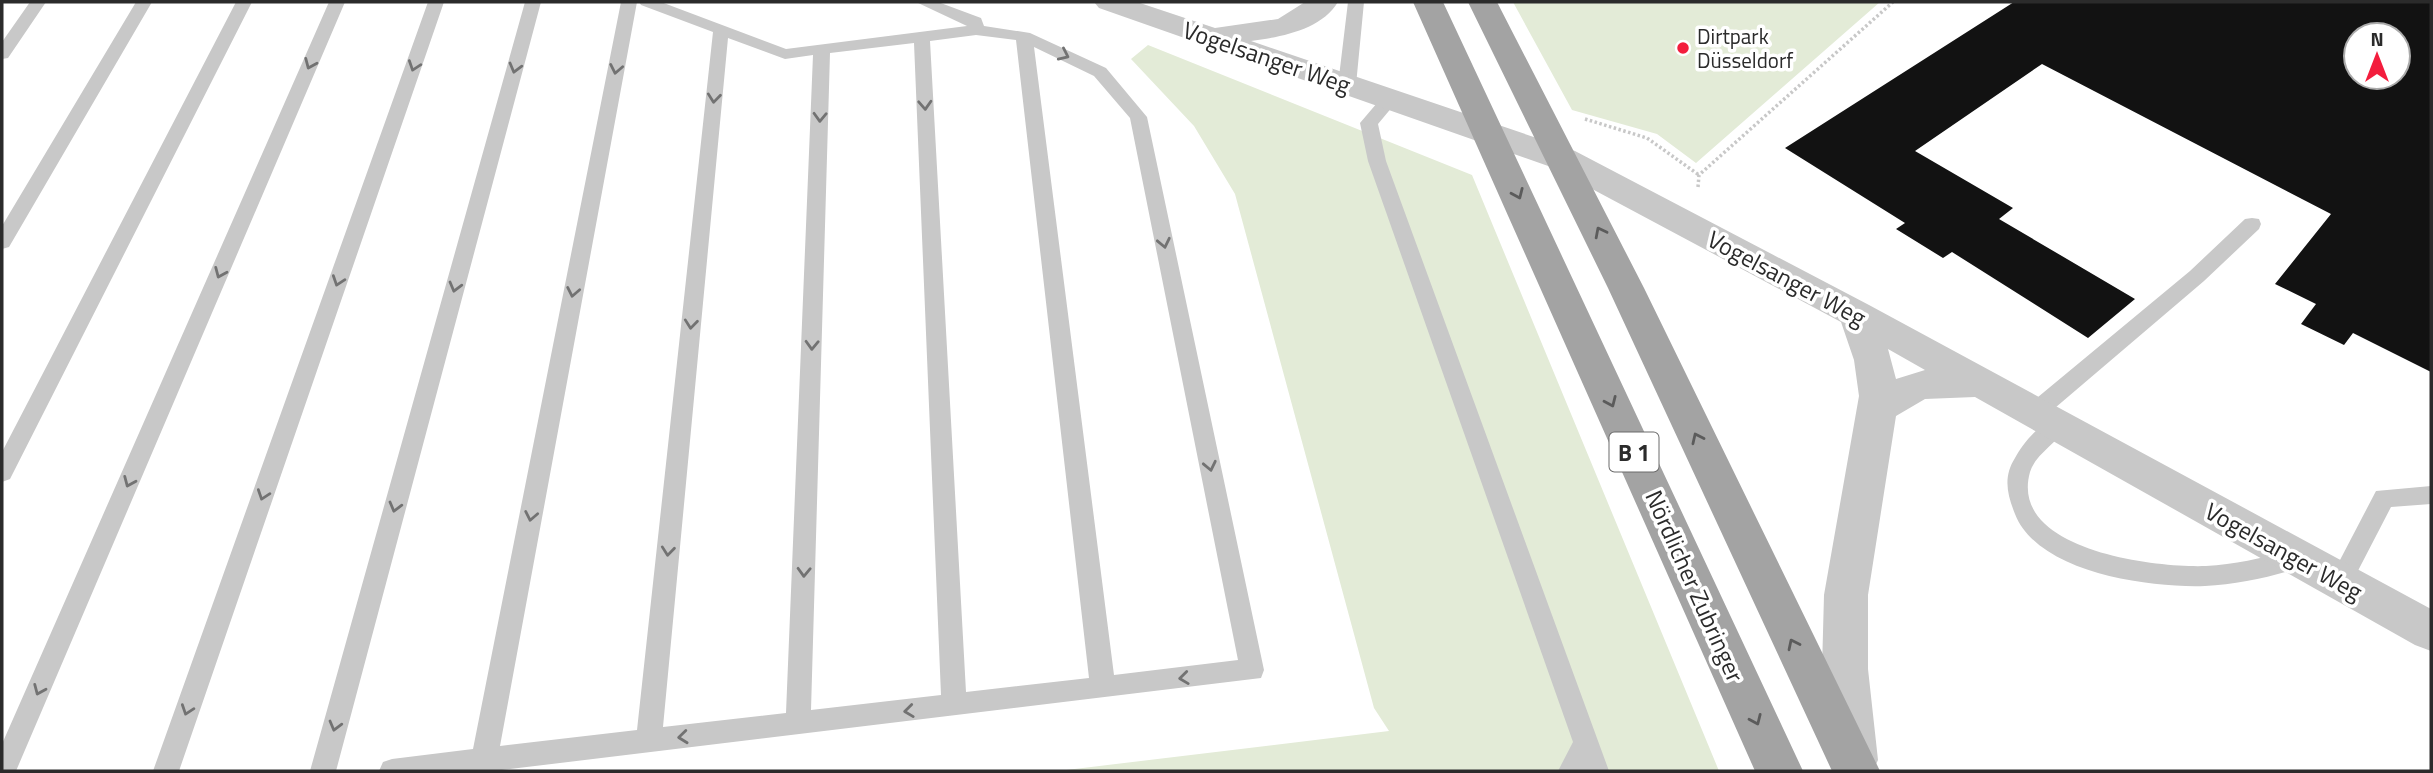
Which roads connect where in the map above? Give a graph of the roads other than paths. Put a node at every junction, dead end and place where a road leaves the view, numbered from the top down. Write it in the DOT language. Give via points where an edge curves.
graph roads {
  1 [pos="38,2"];
  2 [pos="144,2"];
  3 [pos="244,2"];
  4 [pos="337,2"];
  5 [pos="436,2"];
  6 [pos="533,2"];
  7 [pos="629,2"];
  8 [pos="647,2"];
  9 [pos="924,2"];
  10 [pos="1324,2"];
  11 [pos="1356,2"];
  12 [pos="1428,2"];
  13 [pos="1482,2"];
  14 [pos="1118,3"];
  15 [pos="721,30"];
  16 [pos="976,30"];
  17 [pos="1024,36"];
  18 [pos="1208,36"];
  19 [pos="922,37"];
  20 [pos="822,49"];
  21 [pos="2,54"];
  22 [pos="1347,85"];
  23 [pos="1389,100"];
  24 [pos="1490,132"];
  25 [pos="1563,159"];
  26 [pos="2252,223"];
  27 [pos="2,242"];
  28 [pos="1856,314"];
  29 [pos="1982,384"];
  30 [pos="1878,410"];
  31 [pos="2045,419"];
  32 [pos="2,473"];
  33 [pos="2431,495"];
  34 [pos="2296,559"];
  35 [pos="2340,583"];
  36 [pos="2431,631"];
  37 [pos="1103,688"];
  38 [pos="954,706"];
  39 [pos="798,724"];
  40 [pos="649,741"];
  41 [pos="1586,743"];
  42 [pos="484,760"];
  43 [pos="1855,770"];
  44 [pos="4,771"];
  45 [pos="166,771"];
  46 [pos="323,771"];
  47 [pos="392,771"];
  48 [pos="1570,771"];
  49 [pos="1596,771"];
  50 [pos="1779,771"];
  1 -- 21 [label="lane"];
  2 -- 27 [label="lane"];
  3 -- 32 [label="lane"];
  4 -- 44 [label="lane, one-way"];
  5 -- 45 [label="lane, one-way"];
  6 -- 46 [label="lane, one-way"];
  7 -- 42 [label="lane, one-way"];
  8 -- 15 [label="lane"];
  9 -- 16 [label="lane" via="975,21"];
  10 -- 18 [label="street" via="1286,27"];
  11 -- 22 [label="lane"];
  12 -- 24 [label="main road, B 1"];
  13 -- 25 [label="main road, B 1"];
  14 -- 18 [label="street, Vogelsanger Weg"];
  15 -- 20 [label="lane" via="785,54"];
  15 -- 40 [label="lane, one-way"];
  16 -- 17 [label="lane"];
  16 -- 19 [label="lane"];
  17 -- 37 [label="lane"];
  17 -- 37 [label="lane, one-way" via="1100,72 1138,117 1252,670"];
  18 -- 22 [label="street, Vogelsanger Weg"];
  19 -- 20 [label="lane"];
  19 -- 38 [label="lane, one-way"];
  20 -- 39 [label="lane, one-way"];
  22 -- 23 [label="street, Vogelsanger Weg"];
  23 -- 24 [label="street, Vogelsanger Weg"];
  23 -- 41 [label="lane" via="1369,123 1377,161"];
  24 -- 25 [label="street, Vogelsanger Weg"];
  24 -- 50 [label="main road, Nördlicher Zubringer / B 1, one-way"];
  25 -- 28 [label="street, Vogelsanger Weg"];
  43 -- 25 [label="main road, B 1, one-way"];
  26 -- 31 [label="lane"];
  28 -- 29 [label="street, Vogelsanger Weg"];
  28 -- 30 [label="street" via="1879,382"];
  29 -- 30 [label="street" via="1936,381 1904,390"];
  29 -- 31 [label="street, Vogelsanger Weg"];
  30 -- 43 [label="street" via="1846,595 1845,669"];
  31 -- 34 [label="street, Vogelsanger Weg"];
  31 -- 34 [label="lane" via="2020,468 2019,493 2028,519 2068,552 2119,569 2191,576 2245,572"];
  33 -- 35 [label="lane" via="2384,498"];
  34 -- 35 [label="street, Vogelsanger Weg"];
  35 -- 36 [label="street, Vogelsanger Weg"];
  37 -- 38 [label="lane"];
  38 -- 39 [label="lane, one-way"];
  39 -- 40 [label="lane, one-way"];
  40 -- 42 [label="lane"];
  41 -- 48 [label="lane"];
  41 -- 49 [label="lane"];
  42 -- 47 [label="lane"];
}
